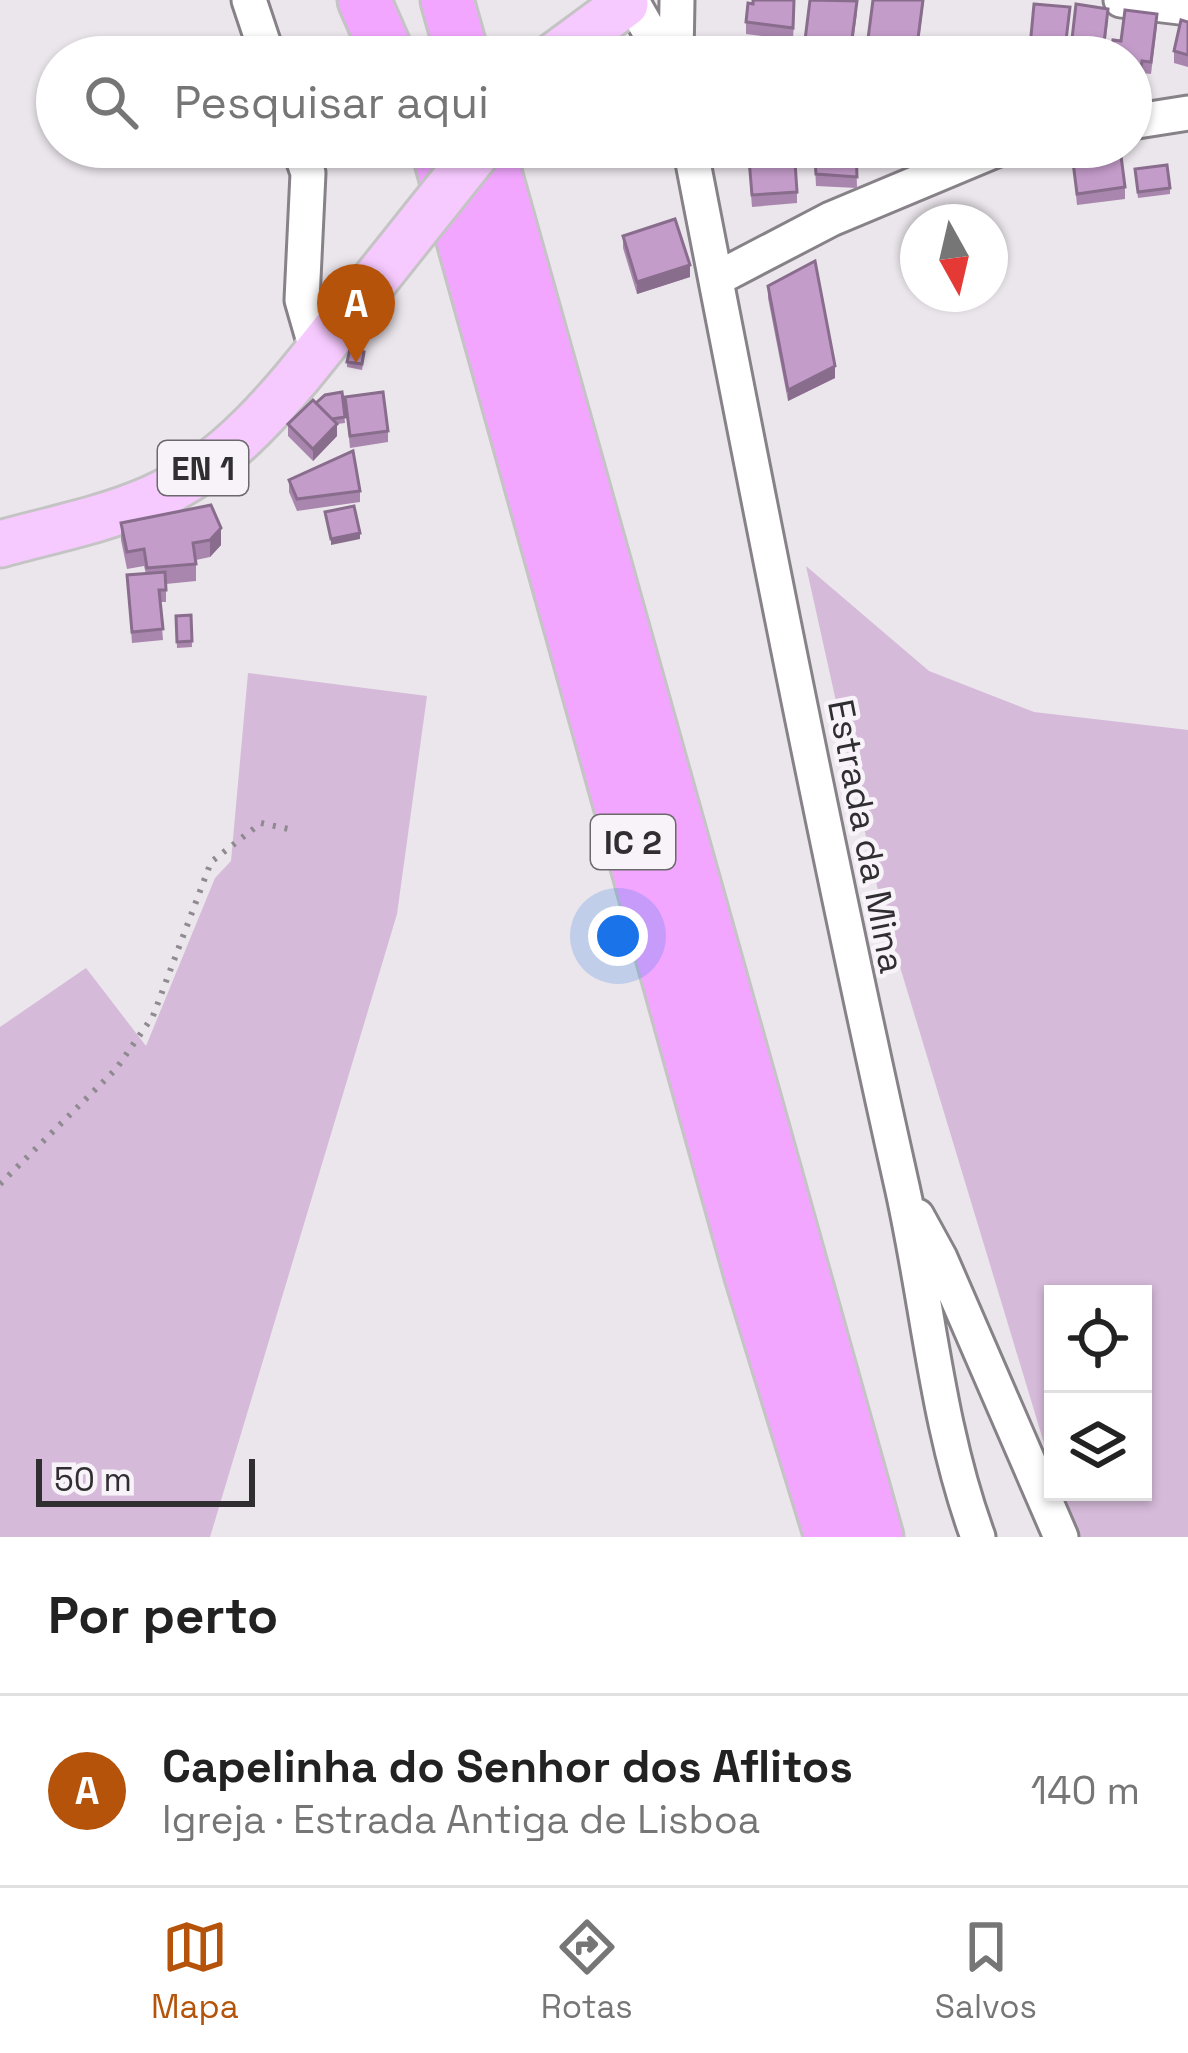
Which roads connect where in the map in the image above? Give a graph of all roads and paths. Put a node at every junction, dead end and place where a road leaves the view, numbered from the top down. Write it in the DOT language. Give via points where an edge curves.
graph roads {
  1 [pos="249,0"];
  2 [pos="364,0"];
  3 [pos="398,0"];
  4 [pos="447,0"];
  5 [pos="459,0"];
  6 [pos="574,0"];
  7 [pos="1120,0"];
  8 [pos="637,1"];
  9 [pos="1188,8"];
  10 [pos="261,36"];
  11 [pos="380,36"];
  12 [pos="407,36"];
  13 [pos="458,36"];
  14 [pos="463,36"];
  15 [pos="561,36"];
  16 [pos="584,36"];
  17 [pos="654,36"];
  18 [pos="661,36"];
  19 [pos="1188,113"];
  20 [pos="1152,119"];
  21 [pos="307,168"];
  22 [pos="445,168"];
  23 [pos="460,168"];
  24 [pos="461,168"];
  25 [pos="694,168"];
  26 [pos="953,168"];
  27 [pos="716,279"];
  28 [pos="317,352"];
  29 [pos="0,544"];
  30 [pos="293,830"];
  31 [pos="0,1184"];
  32 [pos="903,1190"];
  33 [pos="831,1537"];
  34 [pos="877,1537"];
  35 [pos="978,1537"];
  36 [pos="1061,1537"];
  1 -- 10 [label="street"];
  2 -- 11 [label="highway"];
  3 -- 12 [label="highway"];
  4 -- 13 [label="highway"];
  5 -- 14 [label="highway"];
  6 -- 15 [label="main road"];
  7 -- 9 [label="street"];
  8 -- 16 [label="main road"];
  8 -- 17 [label="street"];
  8 -- 18 [label="street"];
  19 -- 20 [label="street"];
  21 -- 28 [label="street" via="302,300"];
  22 -- 28 [label="main road, EN 1, bridge"];
  23 -- 33 [label="highway, IC 2" via="752,1276"];
  24 -- 34 [label="highway, IC 2"];
  25 -- 27 [label="street, Estrada da Mina"];
  26 -- 27 [label="street"];
  27 -- 32 [label="street, Estrada da Mina"];
  28 -- 29 [label="main road, EN 1" via="266,414 157,496"];
  30 -- 31 [label="path" via="261,823 211,862 153,1016 116,1069"];
  32 -- 35 [label="street, Estrada da Mina" via="957,1479"];
  32 -- 36 [label="street"];
}
